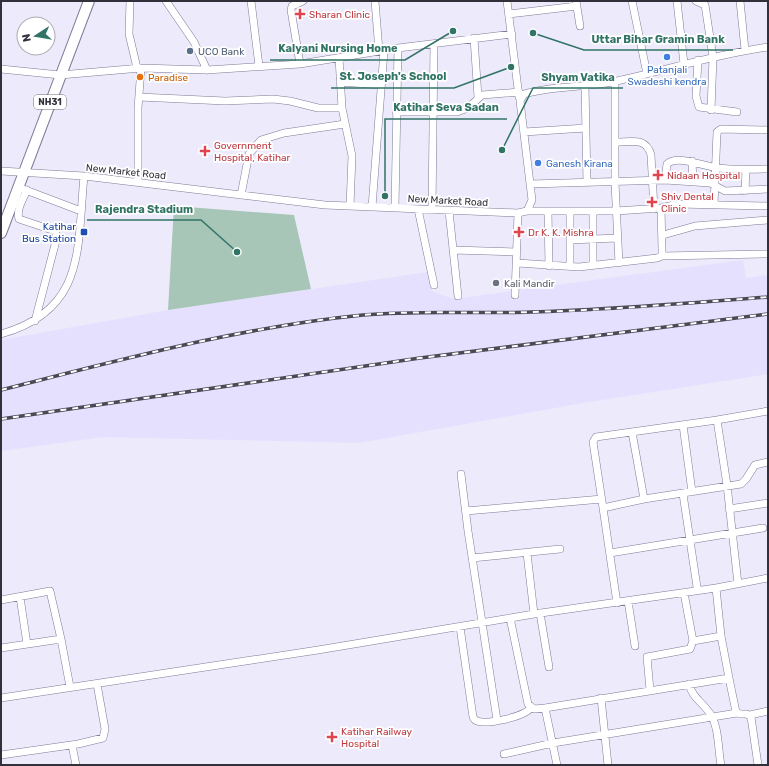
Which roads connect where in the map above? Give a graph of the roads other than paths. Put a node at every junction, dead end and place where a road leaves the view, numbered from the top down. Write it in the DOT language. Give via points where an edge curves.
graph roads {
  1 [pos="89,1"];
  2 [pos="130,1"];
  3 [pos="166,1"];
  4 [pos="251,1"];
  5 [pos="303,1"];
  6 [pos="374,1"];
  7 [pos="507,1"];
  8 [pos="632,1"];
  9 [pos="677,1"];
  10 [pos="696,1"];
  11 [pos="740,1"];
  12 [pos="576,4"];
  13 [pos="509,14"];
  14 [pos="580,26"];
  15 [pos="512,34"];
  16 [pos="474,38"];
  17 [pos="434,44"];
  18 [pos="768,47"];
  19 [pos="398,48"];
  20 [pos="745,50"];
  21 [pos="382,51"];
  22 [pos="338,58"];
  23 [pos="713,58"];
  24 [pos="698,60"];
  25 [pos="300,64"];
  26 [pos="684,64"];
  27 [pos="259,66"];
  28 [pos="139,68"];
  29 [pos="1,69"];
  30 [pos="207,70"];
  31 [pos="647,74"];
  32 [pos="60,75"];
  33 [pos="340,82"];
  34 [pos="615,82"];
  35 [pos="381,85"];
  36 [pos="585,85"];
  37 [pos="519,92"];
  38 [pos="139,97"];
  39 [pos="478,97"];
  40 [pos="520,101"];
  41 [pos="342,108"];
  42 [pos="711,110"];
  43 [pos="396,112"];
  44 [pos="434,112"];
  45 [pos="737,112"];
  46 [pos="345,124"];
  47 [pos="586,128"];
  48 [pos="768,130"];
  49 [pos="524,132"];
  50 [pos="617,142"];
  51 [pos="692,161"];
  52 [pos="717,168"];
  53 [pos="768,168"];
  54 [pos="746,169"];
  55 [pos="1,171"];
  56 [pos="24,173"];
  57 [pos="84,176"];
  58 [pos="665,180"];
  59 [pos="138,182"];
  60 [pos="653,182"];
  61 [pos="693,182"];
  62 [pos="587,183"];
  63 [pos="615,183"];
  64 [pos="532,184"];
  65 [pos="714,185"];
  66 [pos="23,189"];
  67 [pos="768,189"];
  68 [pos="745,191"];
  69 [pos="241,195"];
  70 [pos="714,205"];
  71 [pos="350,206"];
  72 [pos="768,206"];
  73 [pos="372,207"];
  74 [pos="395,208"];
  75 [pos="657,208"];
  76 [pos="418,209"];
  77 [pos="432,210"];
  78 [pos="81,211"];
  79 [pos="449,211"];
  80 [pos="527,211"];
  81 [pos="616,211"];
  82 [pos="548,212"];
  83 [pos="570,212"];
  84 [pos="593,212"];
  85 [pos="518,213"];
  86 [pos="768,220"];
  87 [pos="1,233"];
  88 [pos="663,235"];
  89 [pos="618,238"];
  90 [pos="570,240"];
  91 [pos="593,240"];
  92 [pos="453,250"];
  93 [pos="517,252"];
  94 [pos="768,254"];
  95 [pos="662,256"];
  96 [pos="618,262"];
  97 [pos="517,263"];
  98 [pos="593,265"];
  99 [pos="549,266"];
  100 [pos="570,266"];
  101 [pos="434,285"];
  102 [pos="515,294"];
  103 [pos="458,296"];
  104 [pos="35,321"];
  105 [pos="1,334"];
  106 [pos="768,411"];
  107 [pos="717,420"];
  108 [pos="683,425"];
  109 [pos="632,432"];
  110 [pos="768,462"];
  111 [pos="461,474"];
  112 [pos="727,485"];
  113 [pos="692,492"];
  114 [pos="683,494"];
  115 [pos="602,499"];
  116 [pos="644,499"];
  117 [pos="768,503"];
  118 [pos="603,508"];
  119 [pos="729,509"];
  120 [pos="466,511"];
  121 [pos="763,528"];
  122 [pos="731,532"];
  123 [pos="689,539"];
  124 [pos="560,549"];
  125 [pos="527,553"];
  126 [pos="610,553"];
  127 [pos="472,558"];
  128 [pos="768,578"];
  129 [pos="738,584"];
  130 [pos="696,587"];
  131 [pos="716,588"];
  132 [pos="684,593"];
  133 [pos="20,597"];
  134 [pos="1,600"];
  135 [pos="628,601"];
  136 [pos="617,602"];
  137 [pos="537,613"];
  138 [pos="510,618"];
  139 [pos="482,624"];
  140 [pos="460,627"];
  141 [pos="721,636"];
  142 [pos="61,639"];
  143 [pos="693,641"];
  144 [pos="27,644"];
  145 [pos="635,646"];
  146 [pos="1,648"];
  147 [pos="549,667"];
  148 [pos="729,678"];
  149 [pos="97,684"];
  150 [pos="689,684"];
  151 [pos="70,688"];
  152 [pos="650,690"];
  153 [pos="1,698"];
  154 [pos="601,698"];
  155 [pos="531,708"];
  156 [pos="545,708"];
  157 [pos="768,711"];
  158 [pos="737,713"];
  159 [pos="750,715"];
  160 [pos="712,717"];
  161 [pos="497,720"];
  162 [pos="605,735"];
  163 [pos="554,744"];
  164 [pos="72,745"];
  165 [pos="504,754"];
  166 [pos="1,755"];
  167 [pos="76,765"];
  168 [pos="558,765"];
  169 [pos="608,765"];
  170 [pos="721,765"];
  171 [pos="758,765"];
  1 -- 32 [label="highway, NH31"];
  2 -- 28 [label="street" via="129,34"];
  3 -- 30 [label="street" via="194,42"];
  4 -- 27 [label="street"];
  5 -- 25 [label="street" via="292,6"];
  6 -- 21 [label="street"];
  7 -- 13 [label="street"];
  8 -- 31 [label="street"];
  9 -- 26 [label="street"];
  10 -- 23 [label="street" via="705,5"];
  11 -- 20 [label="street"];
  12 -- 13 [label="street"];
  12 -- 14 [label="street"];
  13 -- 15 [label="street"];
  15 -- 16 [label="street"];
  15 -- 37 [label="street"];
  16 -- 17 [label="street"];
  16 -- 39 [label="street"];
  17 -- 19 [label="street"];
  17 -- 44 [label="street"];
  18 -- 20 [label="street"];
  19 -- 21 [label="street"];
  19 -- 43 [label="street"];
  20 -- 23 [label="street"];
  21 -- 22 [label="street"];
  21 -- 35 [label="street"];
  22 -- 25 [label="street"];
  22 -- 33 [label="street"];
  23 -- 24 [label="street"];
  23 -- 42 [label="street"];
  24 -- 26 [label="street"];
  24 -- 42 [label="street" via="696,102 699,107"];
  25 -- 27 [label="street"];
  26 -- 31 [label="street"];
  27 -- 30 [label="street"];
  28 -- 30 [label="street"];
  28 -- 32 [label="street"];
  28 -- 38 [label="street"];
  29 -- 32 [label="street"];
  31 -- 34 [label="street"];
  32 -- 56 [label="highway, NH31"];
  33 -- 35 [label="street"];
  33 -- 41 [label="street"];
  34 -- 36 [label="street"];
  34 -- 50 [label="street"];
  35 -- 73 [label="street"];
  36 -- 40 [label="street" via="531,92 524,94"];
  36 -- 47 [label="street"];
  37 -- 39 [label="street"];
  37 -- 40 [label="street"];
  38 -- 41 [label="street" via="225,101 273,99 290,100 318,108"];
  38 -- 59 [label="street"];
  39 -- 44 [label="street" via="464,110"];
  40 -- 49 [label="street"];
  41 -- 46 [label="street"];
  42 -- 45 [label="street"];
  43 -- 44 [label="street"];
  43 -- 74 [label="street"];
  44 -- 77 [label="street"];
  46 -- 69 [label="street" via="284,133 261,140 249,154"];
  46 -- 71 [label="street" via="352,156"];
  47 -- 49 [label="street"];
  47 -- 62 [label="street"];
  48 -- 52 [label="street" via="721,129 717,132"];
  49 -- 64 [label="street"];
  50 -- 60 [label="street" via="638,142 649,147"];
  50 -- 63 [label="street"];
  51 -- 52 [label="street"];
  51 -- 58 [label="street" via="669,162"];
  51 -- 61 [label="street"];
  52 -- 54 [label="street"];
  52 -- 65 [label="street"];
  53 -- 54 [label="street"];
  54 -- 68 [label="street"];
  55 -- 56 [label="street, New Market Road"];
  56 -- 57 [label="street, New Market Road"];
  56 -- 66 [label="highway, NH31"];
  57 -- 59 [label="street, New Market Road"];
  57 -- 78 [label="street"];
  58 -- 60 [label="street"];
  58 -- 61 [label="street"];
  59 -- 69 [label="street, New Market Road"];
  60 -- 63 [label="street"];
  60 -- 75 [label="street"];
  61 -- 65 [label="street"];
  62 -- 63 [label="street"];
  62 -- 64 [label="street"];
  63 -- 81 [label="street"];
  64 -- 80 [label="street" via="532,200"];
  65 -- 68 [label="street" via="725,191"];
  65 -- 70 [label="street"];
  66 -- 78 [label="street"];
  66 -- 87 [label="highway, NH31" via="12,203"];
  66 -- 104 [label="street" via="19,219 55,231 58,237"];
  67 -- 68 [label="street"];
  69 -- 71 [label="street, New Market Road"];
  70 -- 72 [label="street, New Market Road"];
  70 -- 75 [label="street, New Market Road" via="678,204"];
  71 -- 73 [label="street, New Market Road"];
  73 -- 74 [label="street, New Market Road"];
  74 -- 76 [label="street, New Market Road"];
  75 -- 81 [label="street, New Market Road"];
  75 -- 88 [label="street"];
  76 -- 77 [label="street, New Market Road"];
  76 -- 101 [label="street"];
  77 -- 79 [label="street, New Market Road"];
  78 -- 104 [label="street" via="72,277 49,310"];
  79 -- 85 [label="street, New Market Road"];
  79 -- 92 [label="street"];
  80 -- 82 [label="street, New Market Road"];
  80 -- 85 [label="street, New Market Road"];
  81 -- 84 [label="street, New Market Road"];
  81 -- 89 [label="street"];
  82 -- 83 [label="street, New Market Road"];
  82 -- 99 [label="street"];
  83 -- 84 [label="street, New Market Road"];
  83 -- 90 [label="street"];
  84 -- 91 [label="street"];
  85 -- 93 [label="street"];
  86 -- 88 [label="street" via="695,226"];
  88 -- 95 [label="street"];
  89 -- 91 [label="street"];
  89 -- 96 [label="street"];
  90 -- 91 [label="street"];
  90 -- 100 [label="street"];
  91 -- 98 [label="street"];
  92 -- 93 [label="street"];
  92 -- 103 [label="street"];
  93 -- 97 [label="street"];
  94 -- 95 [label="street"];
  95 -- 96 [label="street"];
  96 -- 98 [label="street"];
  97 -- 99 [label="street"];
  97 -- 102 [label="street"];
  98 -- 100 [label="street"];
  99 -- 100 [label="street"];
  104 -- 105 [label="street"];
  106 -- 107 [label="street"];
  107 -- 108 [label="street"];
  107 -- 112 [label="street"];
  108 -- 109 [label="street"];
  108 -- 113 [label="street"];
  109 -- 115 [label="street" via="596,437 593,442"];
  109 -- 116 [label="street"];
  110 -- 112 [label="street" via="755,465 741,484"];
  111 -- 120 [label="street"];
  112 -- 113 [label="street"];
  112 -- 119 [label="street"];
  113 -- 114 [label="street"];
  114 -- 116 [label="street"];
  114 -- 123 [label="street"];
  115 -- 118 [label="street"];
  115 -- 120 [label="street"];
  116 -- 118 [label="street"];
  117 -- 119 [label="street"];
  118 -- 126 [label="street"];
  119 -- 122 [label="street"];
  120 -- 127 [label="street"];
  121 -- 122 [label="street"];
  122 -- 123 [label="street"];
  122 -- 129 [label="street"];
  123 -- 126 [label="street"];
  123 -- 130 [label="street"];
  124 -- 125 [label="street"];
  125 -- 127 [label="street"];
  125 -- 137 [label="street"];
  126 -- 136 [label="street"];
  127 -- 139 [label="street"];
  128 -- 129 [label="street"];
  129 -- 131 [label="street"];
  131 -- 132 [label="street"];
  131 -- 141 [label="street"];
  132 -- 135 [label="street"];
  132 -- 143 [label="street"];
  133 -- 134 [label="street"];
  133 -- 142 [label="street" via="50,592"];
  133 -- 144 [label="street"];
  135 -- 136 [label="street"];
  135 -- 145 [label="street"];
  136 -- 137 [label="street"];
  137 -- 138 [label="street"];
  137 -- 147 [label="street"];
  138 -- 139 [label="street"];
  138 -- 155 [label="street" via="528,704"];
  139 -- 140 [label="street"];
  139 -- 161 [label="street"];
  140 -- 149 [label="street"];
  140 -- 161 [label="street" via="473,716 478,722"];
  141 -- 143 [label="street"];
  141 -- 148 [label="street"];
  142 -- 144 [label="street"];
  142 -- 151 [label="street"];
  143 -- 152 [label="street" via="690,649 647,657"];
  144 -- 146 [label="street"];
  148 -- 150 [label="street"];
  148 -- 158 [label="street"];
  149 -- 151 [label="street"];
  149 -- 164 [label="street" via="105,734 100,740"];
  150 -- 152 [label="street"];
  150 -- 160 [label="street" via="691,693"];
  151 -- 153 [label="street"];
  152 -- 154 [label="street"];
  154 -- 156 [label="street"];
  154 -- 162 [label="street"];
  155 -- 156 [label="street"];
  155 -- 161 [label="street" via="525,713"];
  156 -- 163 [label="street"];
  157 -- 159 [label="street"];
  158 -- 159 [label="street"];
  158 -- 160 [label="street"];
  159 -- 171 [label="street"];
  160 -- 162 [label="street"];
  160 -- 170 [label="street"];
  162 -- 163 [label="street"];
  162 -- 169 [label="street"];
  163 -- 165 [label="street"];
  163 -- 168 [label="street"];
  164 -- 166 [label="street"];
  164 -- 167 [label="street"];
}
